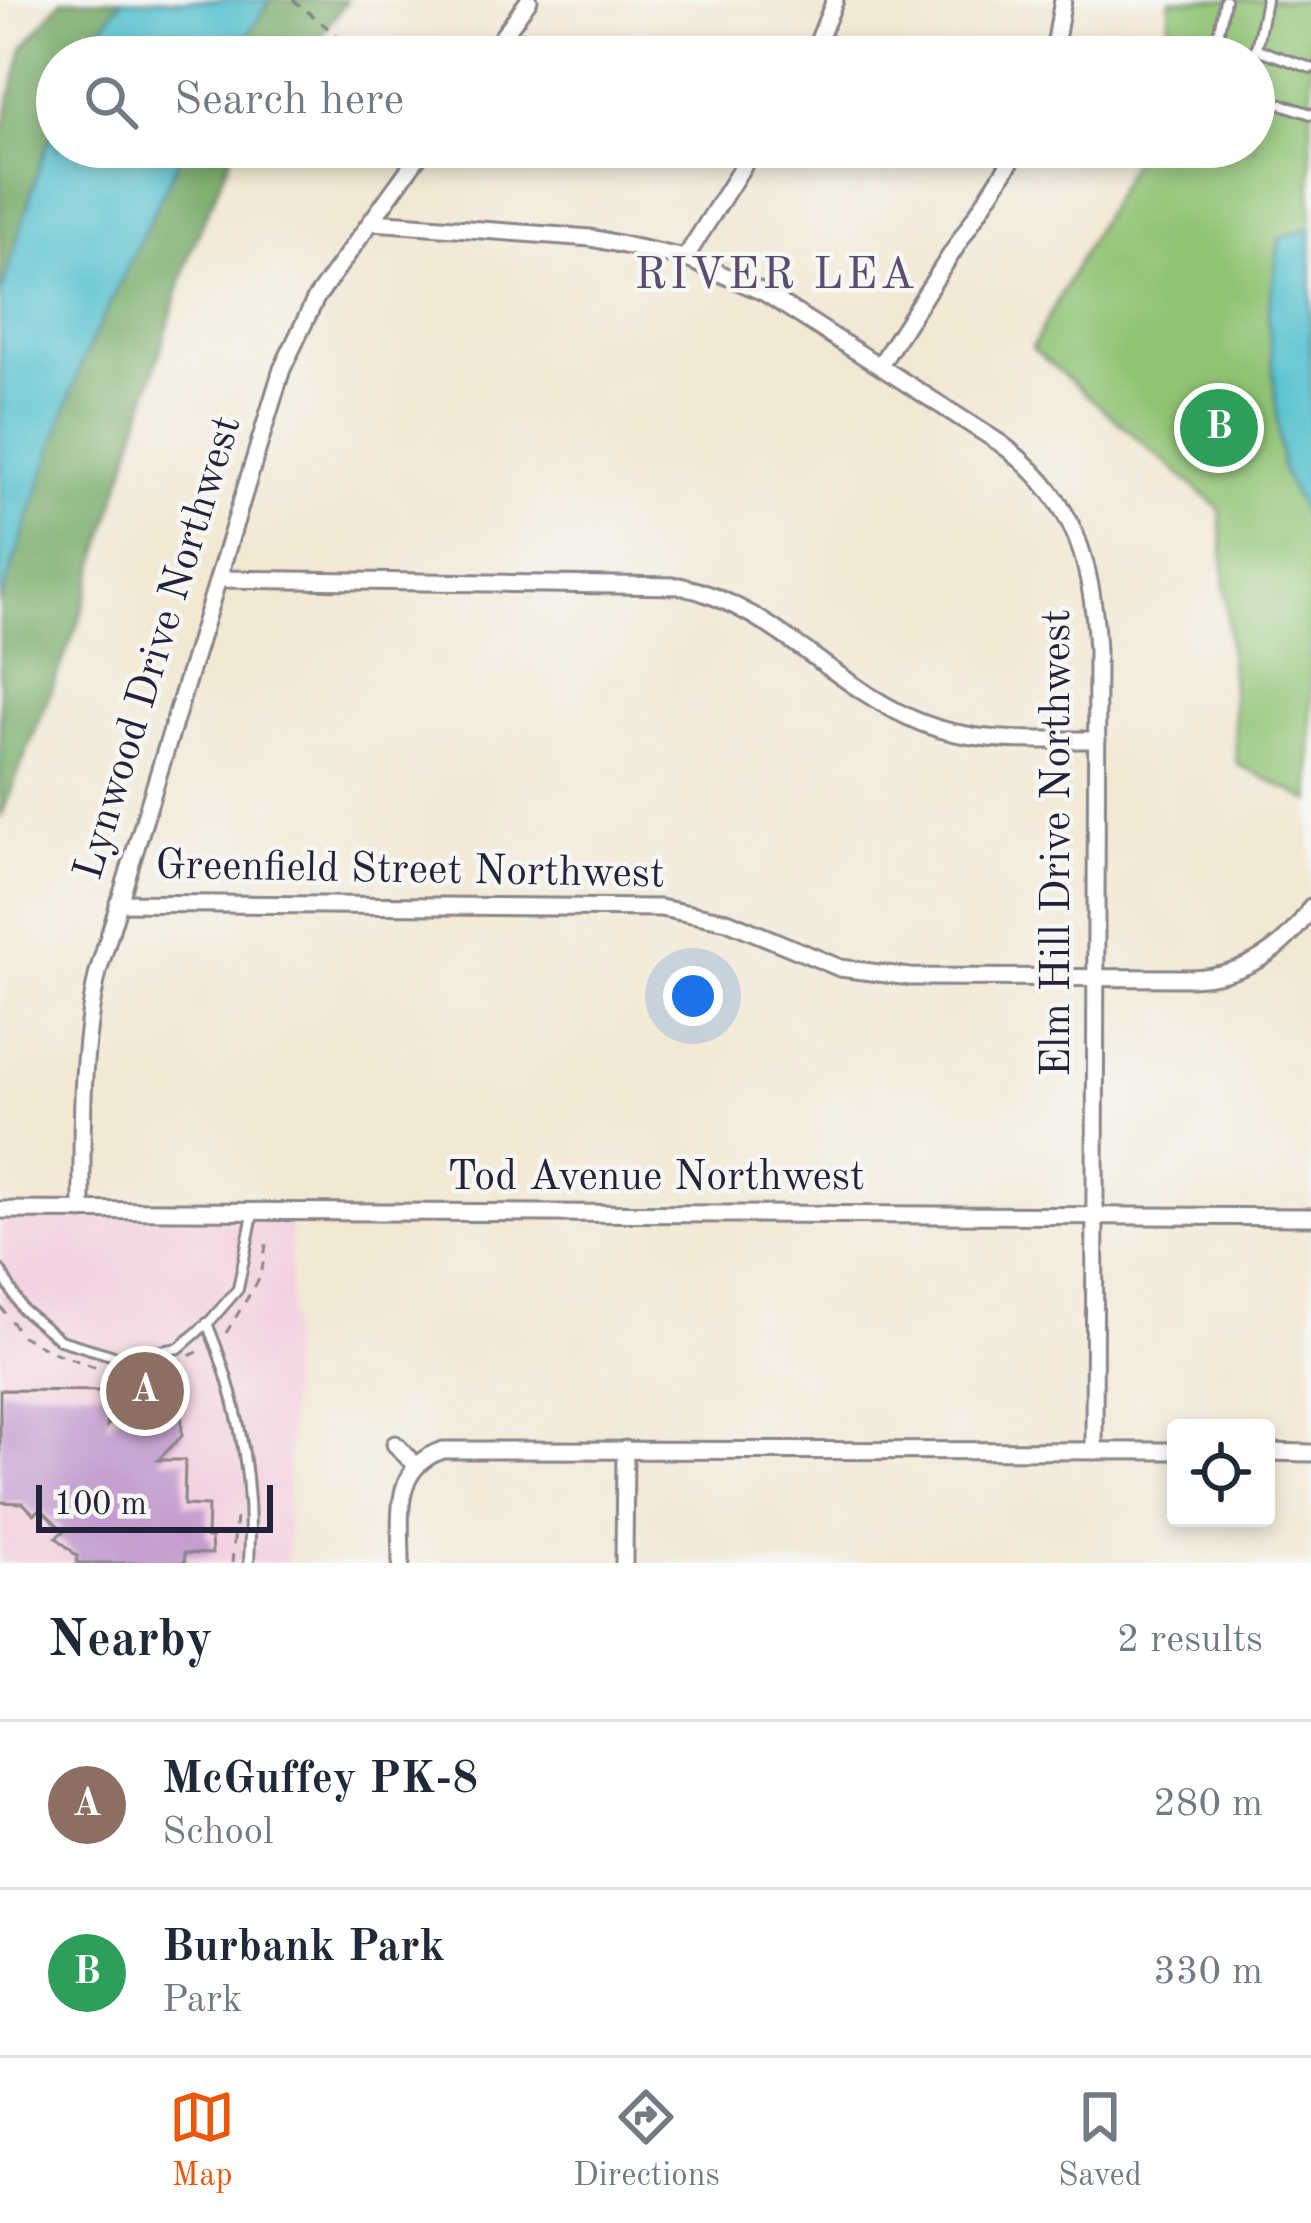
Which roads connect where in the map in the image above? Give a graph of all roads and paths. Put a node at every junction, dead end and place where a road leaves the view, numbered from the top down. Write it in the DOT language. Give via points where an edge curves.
graph roads {
  1 [pos="293,0"];
  2 [pos="529,0"];
  3 [pos="835,0"];
  4 [pos="1063,0"];
  5 [pos="1225,0"];
  6 [pos="1265,0"];
  7 [pos="338,36"];
  8 [pos="503,36"];
  9 [pos="820,36"];
  10 [pos="1057,36"];
  11 [pos="1218,36"];
  12 [pos="1258,36"];
  13 [pos="1275,56"];
  14 [pos="1311,68"];
  15 [pos="1275,101"];
  16 [pos="1311,114"];
  17 [pos="410,168"];
  18 [pos="742,168"];
  19 [pos="1006,168"];
  20 [pos="373,222"];
  21 [pos="686,258"];
  22 [pos="880,364"];
  23 [pos="219,579"];
  24 [pos="1096,740"];
  25 [pos="118,903"];
  26 [pos="1311,907"];
  27 [pos="1096,978"];
  28 [pos="0,1210"];
  29 [pos="82,1210"];
  30 [pos="254,1212"];
  31 [pos="1095,1216"];
  32 [pos="1311,1217"];
  33 [pos="267,1239"];
  34 [pos="0,1270"];
  35 [pos="0,1306"];
  36 [pos="208,1323"];
  37 [pos="215,1342"];
  38 [pos="193,1356"];
  39 [pos="208,1362"];
  40 [pos="395,1444"];
  41 [pos="625,1449"];
  42 [pos="1094,1451"];
  43 [pos="1167,1451"];
  44 [pos="1275,1452"];
  45 [pos="1311,1453"];
  46 [pos="415,1465"];
  47 [pos="237,1509"];
  48 [pos="232,1563"];
  49 [pos="249,1563"];
  50 [pos="400,1563"];
  51 [pos="624,1563"];
  1 -- 7 [label="path"];
  2 -- 8 [label="street"];
  3 -- 9 [label="street"];
  4 -- 10 [label="street"];
  5 -- 11 [label="lane"];
  6 -- 12 [label="lane"];
  13 -- 14 [label="lane"];
  15 -- 16 [label="lane"];
  17 -- 20 [label="street, Lynwood Drive Northwest"];
  18 -- 21 [label="street"];
  19 -- 22 [label="street"];
  20 -- 21 [label="street, Elm Hill Drive Northwest" via="591,238"];
  20 -- 23 [label="street, Lynwood Drive Northwest" via="293,341"];
  21 -- 22 [label="street, Elm Hill Drive Northwest" via="765,293"];
  22 -- 24 [label="street, Elm Hill Drive Northwest" via="1016,454 1068,516 1095,597"];
  23 -- 24 [label="street" via="680,586 746,609 925,724 981,738"];
  23 -- 25 [label="street, Lynwood Drive Northwest"];
  24 -- 27 [label="street, Elm Hill Drive Northwest"];
  25 -- 27 [label="street, Greenfield Street Northwest" via="660,908 727,921 868,974"];
  25 -- 29 [label="street, Lynwood Drive Northwest" via="86,1033"];
  26 -- 27 [label="street, Greenfield Street Northwest" via="1281,944 1232,972"];
  27 -- 31 [label="street, Elm Hill Drive Northwest"];
  28 -- 29 [label="street, Tod Avenue Northwest"];
  29 -- 30 [label="street, Tod Avenue Northwest"];
  30 -- 31 [label="street, Tod Avenue Northwest"];
  30 -- 36 [label="lane" via="238,1289"];
  31 -- 32 [label="street, Tod Avenue Northwest"];
  31 -- 42 [label="street, Elm Hill Drive Northwest"];
  33 -- 37 [label="path" via="261,1276"];
  34 -- 36 [label="lane" via="22,1309 60,1340 121,1358 179,1348"];
  35 -- 38 [label="path" via="22,1336 114,1374 159,1370"];
  36 -- 37 [label="lane"];
  37 -- 38 [label="path"];
  37 -- 49 [label="lane" via="233,1388 253,1508"];
  38 -- 39 [label="path"];
  40 -- 46 [label="street"];
  41 -- 42 [label="street"];
  41 -- 46 [label="street" via="448,1449"];
  41 -- 51 [label="street"];
  42 -- 43 [label="street"];
  44 -- 45 [label="street"];
  46 -- 50 [label="street" via="400,1497"];
  47 -- 48 [label="path"];
}
